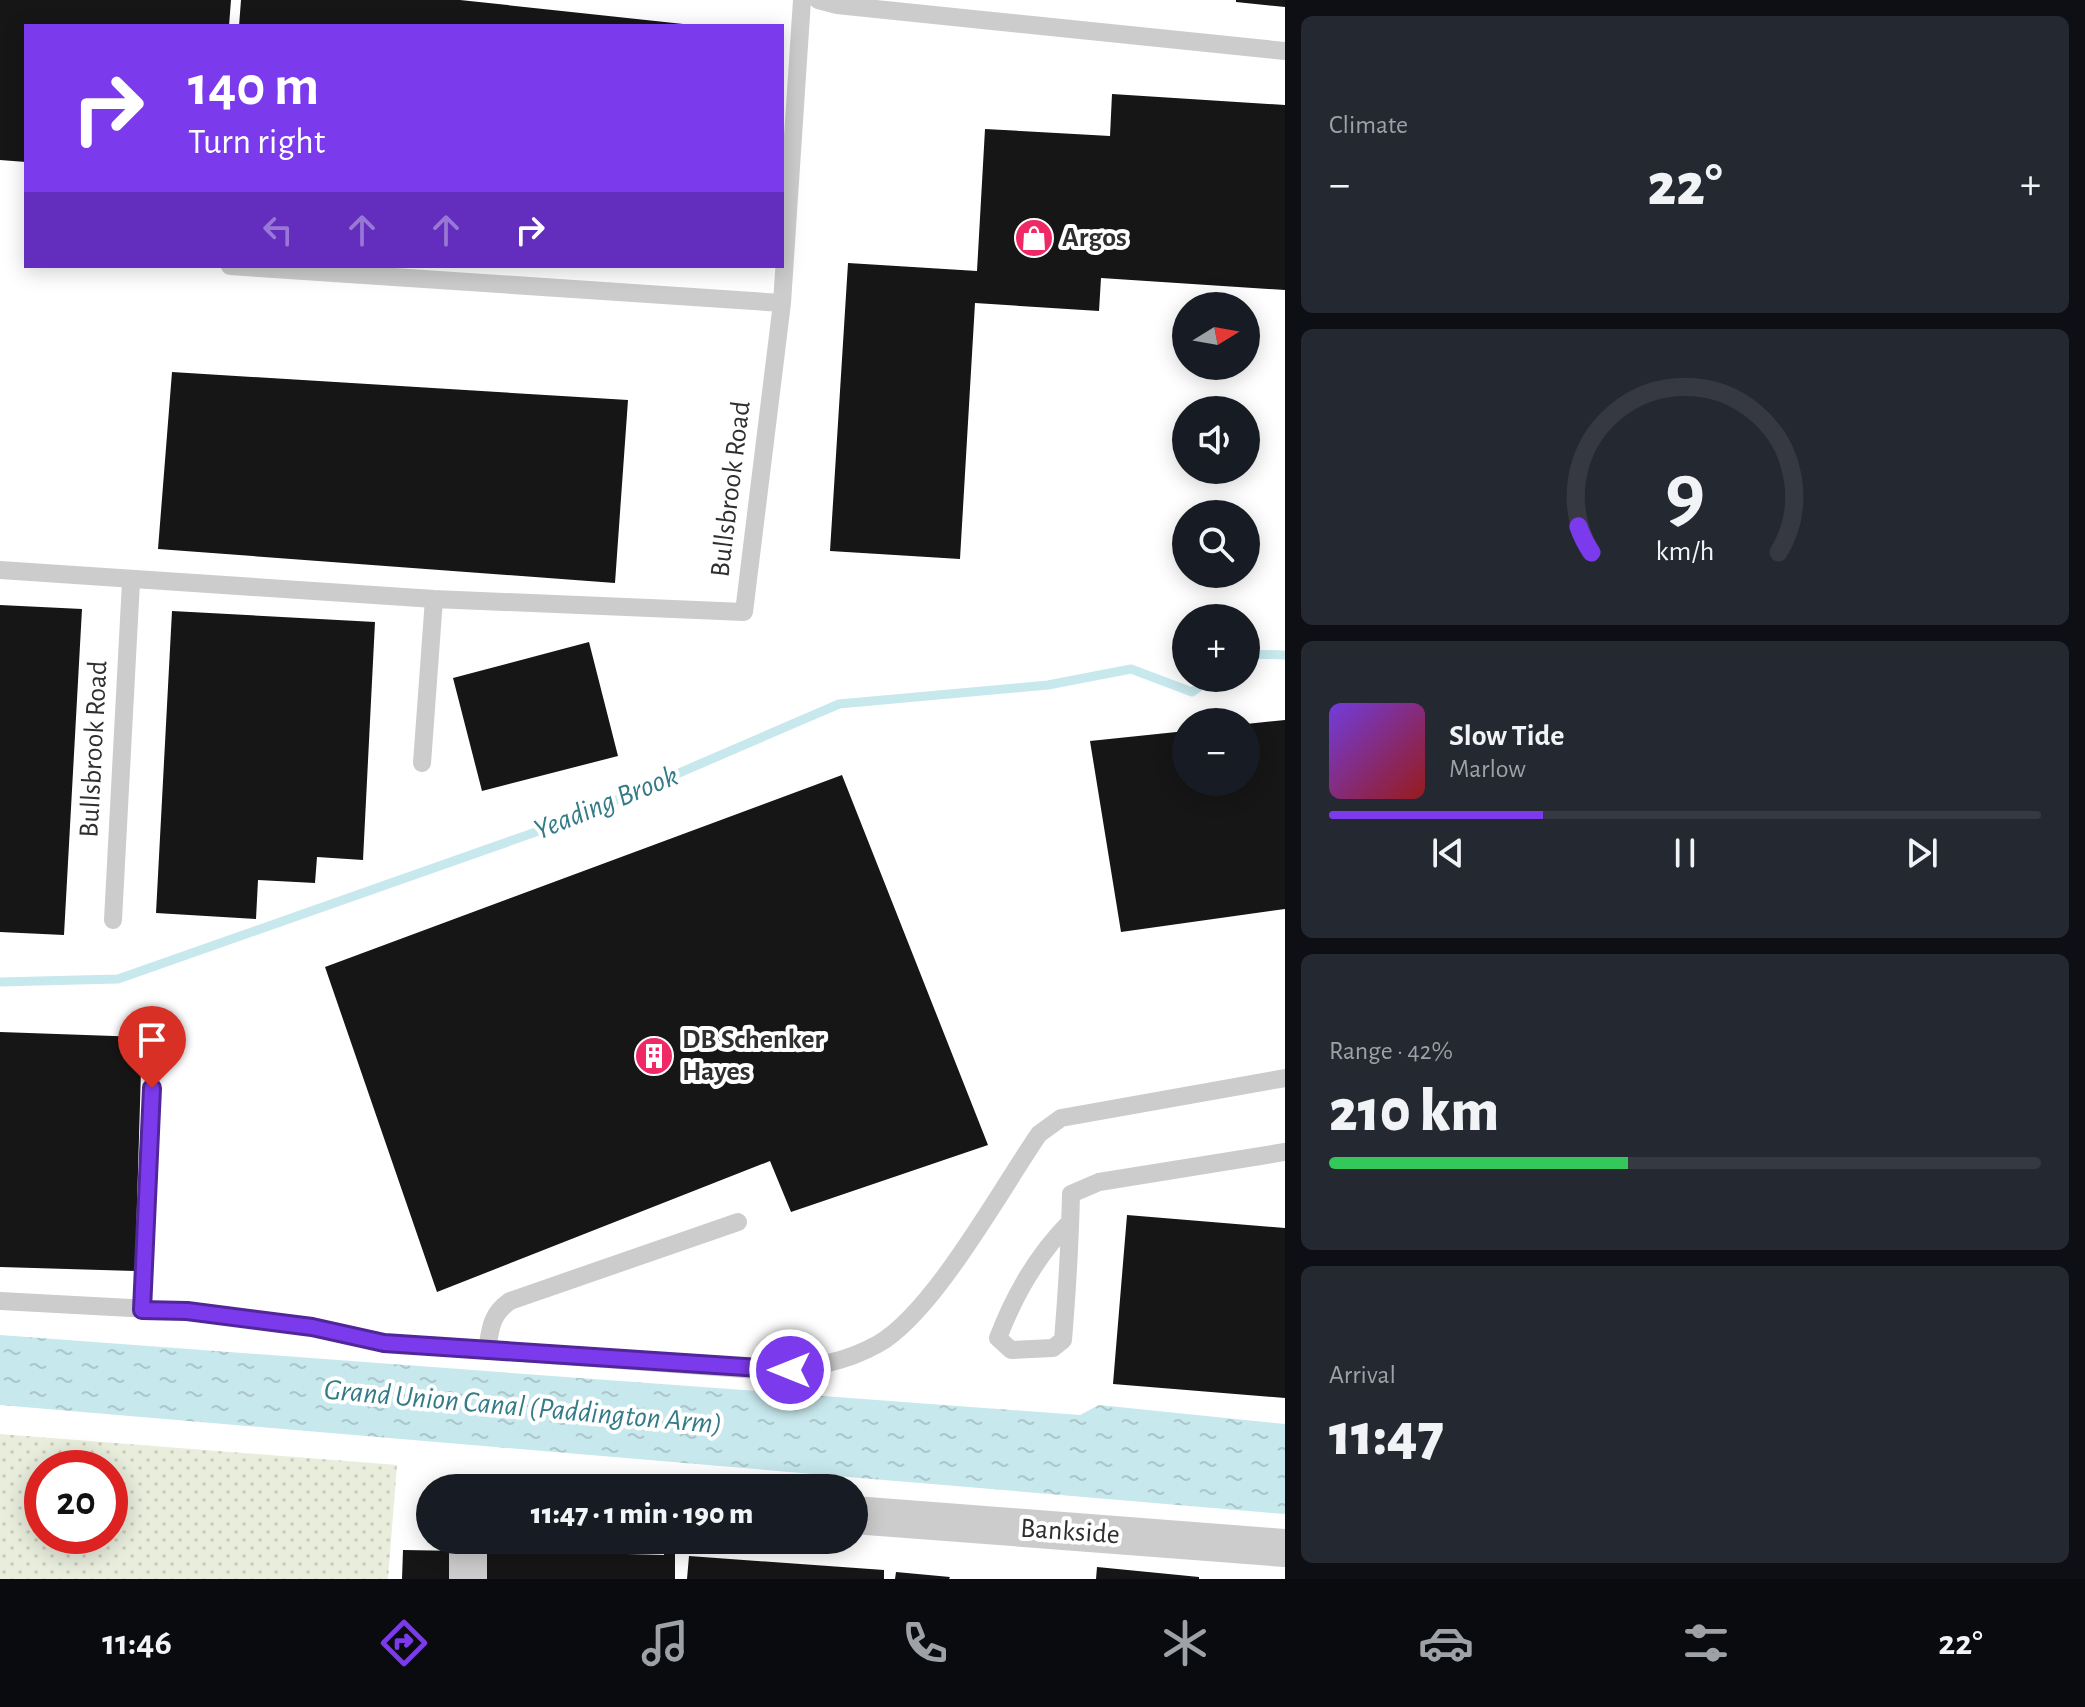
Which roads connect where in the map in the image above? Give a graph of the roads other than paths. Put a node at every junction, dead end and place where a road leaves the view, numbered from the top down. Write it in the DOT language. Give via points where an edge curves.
graph roads {
  1 [pos="802,0"];
  2 [pos="818,0"];
  3 [pos="1285,51"];
  4 [pos="260,268"];
  5 [pos="782,303"];
  6 [pos="0,570"];
  7 [pos="131,582"];
  8 [pos="434,599"];
  9 [pos="422,763"];
  10 [pos="113,920"];
  11 [pos="1285,1078"];
  12 [pos="152,1088"];
  13 [pos="1279,1153"];
  14 [pos="1285,1170"];
  15 [pos="738,1222"];
  16 [pos="1070,1222"];
  17 [pos="0,1301"];
  18 [pos="142,1310"];
  19 [pos="487,1351"];
  20 [pos="868,1516"];
  21 [pos="1285,1548"];
  22 [pos="468,1554"];
  23 [pos="468,1579"];
  1 -- 5 [label="lane, Bullsbrook Road"];
  2 -- 3 [label="lane"];
  4 -- 5 [label="lane"];
  5 -- 8 [label="lane, Bullsbrook Road" via="744,612"];
  6 -- 7 [label="lane, Bullsbrook Road"];
  7 -- 8 [label="lane, Bullsbrook Road"];
  7 -- 10 [label="lane, Bullsbrook Road"];
  8 -- 9 [label="lane"];
  11 -- 19 [label="lane" via="1061,1118 1039,1134 907,1322 880,1343 841,1361 772,1371"];
  12 -- 18 [label="lane"];
  13 -- 14 [label="lane"];
  13 -- 16 [label="lane" via="1099,1182 1071,1194"];
  15 -- 19 [label="lane" via="510,1301 491,1322"];
  16 -- 16 [label="lane" via="1063,1340 1053,1348 1011,1350 998,1338 1005,1319 1046,1246"];
  17 -- 18 [label="lane"];
  18 -- 19 [label="lane" via="187,1311 312,1327 384,1343"];
  20 -- 21 [label="street, Bankside"];
  22 -- 23 [label="street"];
}
